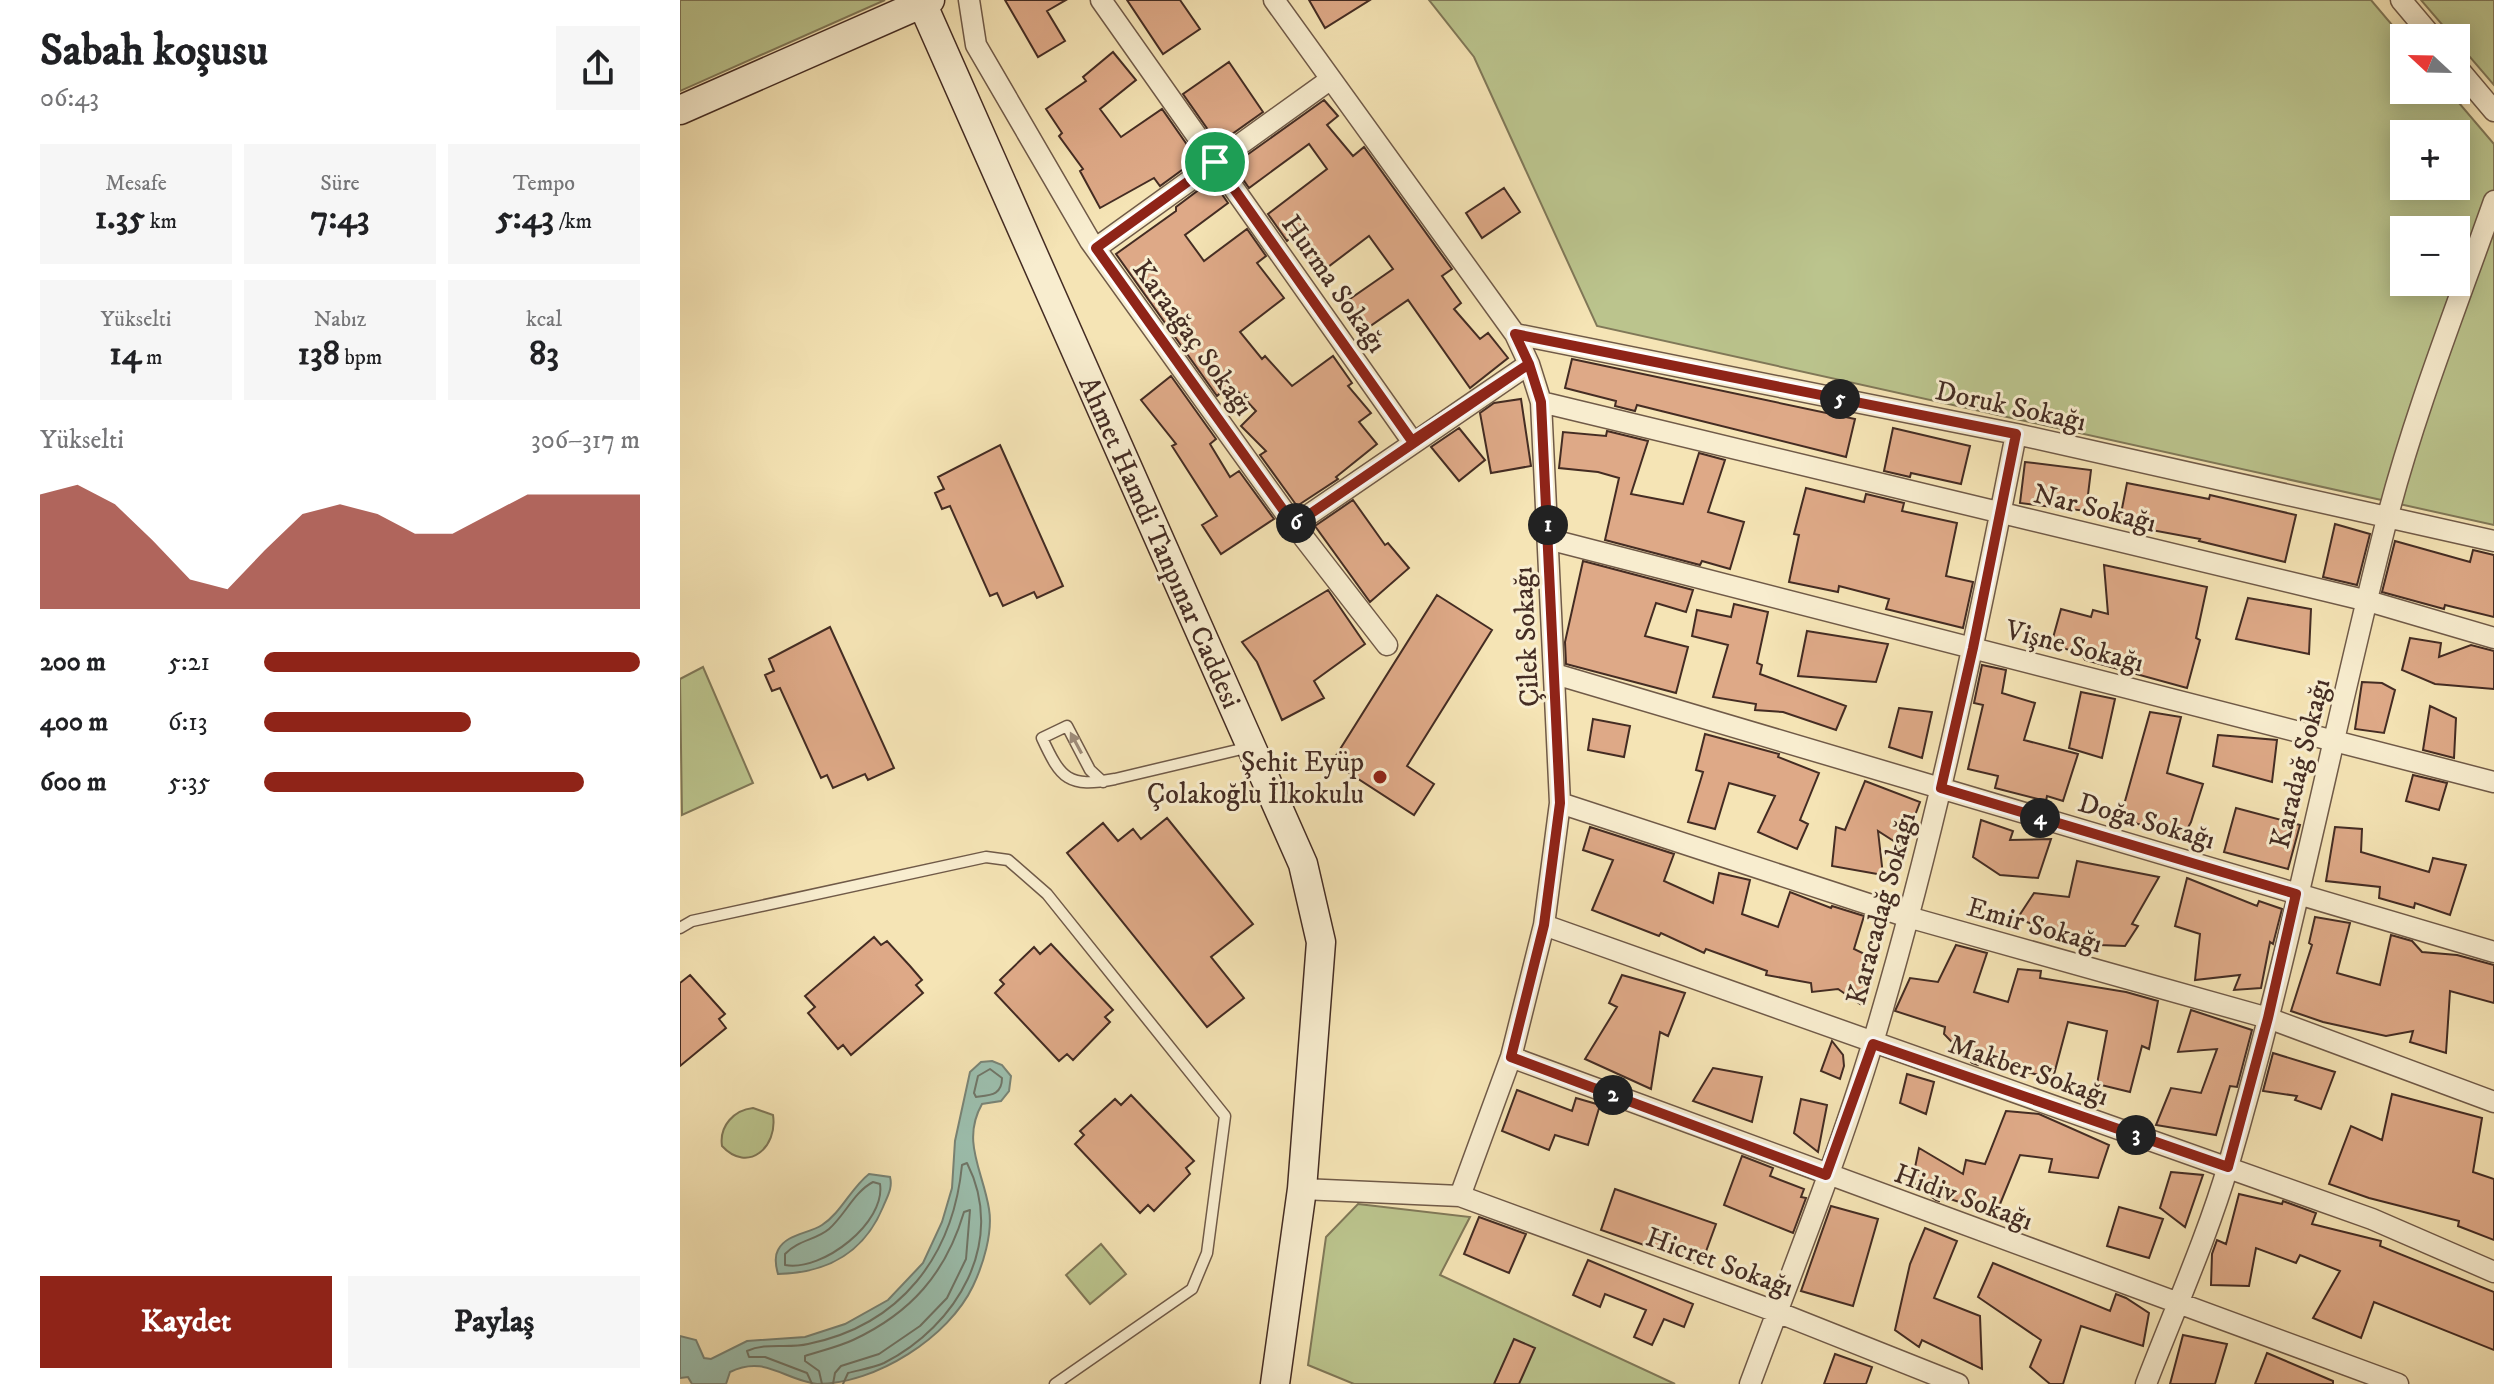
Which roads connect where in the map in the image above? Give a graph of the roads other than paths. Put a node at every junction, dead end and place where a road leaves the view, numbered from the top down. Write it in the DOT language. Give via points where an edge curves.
graph roads {
  1 [pos="969,0"];
  2 [pos="1101,0"];
  3 [pos="1274,0"];
  4 [pos="2401,0"];
  5 [pos="926,2"];
  6 [pos="2421,24"];
  7 [pos="1331,79"];
  8 [pos="2470,83"];
  9 [pos="680,110"];
  10 [pos="2494,111"];
  11 [pos="1215,162"];
  12 [pos="2494,201"];
  13 [pos="1096,248"];
  14 [pos="1515,334"];
  15 [pos="1529,364"];
  16 [pos="1541,402"];
  17 [pos="2016,434"];
  18 [pos="1412,441"];
  19 [pos="2000,513"];
  20 [pos="2388,516"];
  21 [pos="1294,525"];
  22 [pos="1548,539"];
  23 [pos="2494,541"];
  24 [pos="2368,601"];
  25 [pos="2494,638"];
  26 [pos="1387,645"];
  27 [pos="1973,648"];
  28 [pos="1555,674"];
  29 [pos="2332,740"];
  30 [pos="1252,747"];
  31 [pos="1103,782"];
  32 [pos="2494,782"];
  33 [pos="1941,788"];
  34 [pos="1560,803"];
  35 [pos="2296,894"];
  36 [pos="1908,917"];
  37 [pos="1544,925"];
  38 [pos="680,928"];
  39 [pos="2494,952"];
  40 [pos="2268,1018"];
  41 [pos="1873,1044"];
  42 [pos="1511,1057"];
  43 [pos="2494,1102"];
  44 [pos="2228,1167"];
  45 [pos="1826,1175"];
  46 [pos="1302,1189"];
  47 [pos="1460,1196"];
  48 [pos="2494,1272"];
  49 [pos="2177,1302"];
  50 [pos="1777,1312"];
  51 [pos="1055,1384"];
  52 [pos="1275,1384"];
  53 [pos="1750,1384"];
  54 [pos="1958,1384"];
  55 [pos="2146,1384"];
  56 [pos="2398,1384"];
  1 -- 13 [label="street, Karaağaç Sokağı" via="976,45"];
  2 -- 11 [label="street, Hurma Sokağı"];
  3 -- 7 [label="street, Çilek Sokağı"];
  4 -- 6 [label="street"];
  5 -- 9 [label="street"];
  5 -- 30 [label="street, Ahmet Hamdi Tanpınar Caddesi"];
  7 -- 11 [label="street"];
  7 -- 14 [label="street, Çilek Sokağı"];
  8 -- 10 [label="street"];
  11 -- 13 [label="street"];
  11 -- 18 [label="street, Hurma Sokağı"];
  12 -- 20 [label="street, Karadağ Sokağı"];
  13 -- 21 [label="street, Karaağaç Sokağı"];
  14 -- 15 [label="street, Çilek Sokağı"];
  14 -- 17 [label="street, Doruk Sokağı"];
  15 -- 16 [label="street, Çilek Sokağı"];
  15 -- 18 [label="street"];
  16 -- 19 [label="street, Nar Sokağı"];
  16 -- 22 [label="street, Çilek Sokağı"];
  17 -- 19 [label="street, Karacadağ Sokağı"];
  17 -- 20 [label="street, Doruk Sokağı"];
  18 -- 21 [label="street"];
  19 -- 24 [label="street, Nar Sokağı"];
  19 -- 27 [label="street, Karacadağ Sokağı"];
  20 -- 23 [label="street, Doruk Sokağı"];
  20 -- 24 [label="street, Karadağ Sokağı"];
  21 -- 26 [label="street, Karaağaç Sokağı"];
  22 -- 27 [label="street, Vişne Sokağı"];
  22 -- 28 [label="street, Çilek Sokağı"];
  24 -- 25 [label="street, Nar Sokağı"];
  24 -- 29 [label="street, Karadağ Sokağı"];
  27 -- 29 [label="street, Vişne Sokağı"];
  27 -- 33 [label="street, Karacadağ Sokağı"];
  28 -- 33 [label="street, Doğa Sokağı"];
  28 -- 34 [label="street, Çilek Sokağı"];
  29 -- 32 [label="street, Vişne Sokağı"];
  29 -- 35 [label="street, Karadağ Sokağı"];
  30 -- 31 [label="lane"];
  30 -- 46 [label="street, Ahmet Hamdi Tanpınar Caddesi" via="1303,864 1321,942"];
  31 -- 31 [label="lane, one-way" via="1090,770 1067,726 1042,738 1061,774 1080,784"];
  33 -- 35 [label="street, Doğa Sokağı"];
  33 -- 36 [label="street, Karacadağ Sokağı"];
  34 -- 36 [label="street, Emir Sokağı"];
  34 -- 37 [label="street, Çilek Sokağı"];
  35 -- 39 [label="street, Doğa Sokağı"];
  35 -- 40 [label="street, Karadağ Sokağı"];
  36 -- 40 [label="street, Emir Sokağı"];
  36 -- 41 [label="street, Karacadağ Sokağı"];
  37 -- 41 [label="street, Makber Sokağı"];
  37 -- 42 [label="street, Çilek Sokağı"];
  38 -- 51 [label="lane" via="692,921 986,857 1008,860 1047,894 1225,1116 1207,1253 1192,1289"];
  40 -- 43 [label="street, Emir Sokağı"];
  40 -- 44 [label="street, Karadağ Sokağı"];
  41 -- 44 [label="street, Makber Sokağı"];
  41 -- 45 [label="street, Karacadağ Sokağı"];
  42 -- 45 [label="street, Hidiv Sokağı"];
  42 -- 47 [label="street, Çilek Sokağı"];
  44 -- 48 [label="street, Makber Sokağı" via="2372,1219"];
  44 -- 49 [label="street, Karadağ Sokağı"];
  45 -- 49 [label="street, Hidiv Sokağı"];
  45 -- 50 [label="street, Karacadağ Sokağı"];
  46 -- 47 [label="street, Hicret Sokağı"];
  46 -- 52 [label="street, Ahmet Hamdi Tanpınar Caddesi"];
  47 -- 50 [label="street, Hicret Sokağı"];
  49 -- 55 [label="street, Karadağ Sokağı"];
  49 -- 56 [label="street, Hidiv Sokağı"];
  50 -- 53 [label="street, Karacadağ Sokağı"];
  50 -- 54 [label="street, Hicret Sokağı"];
}
